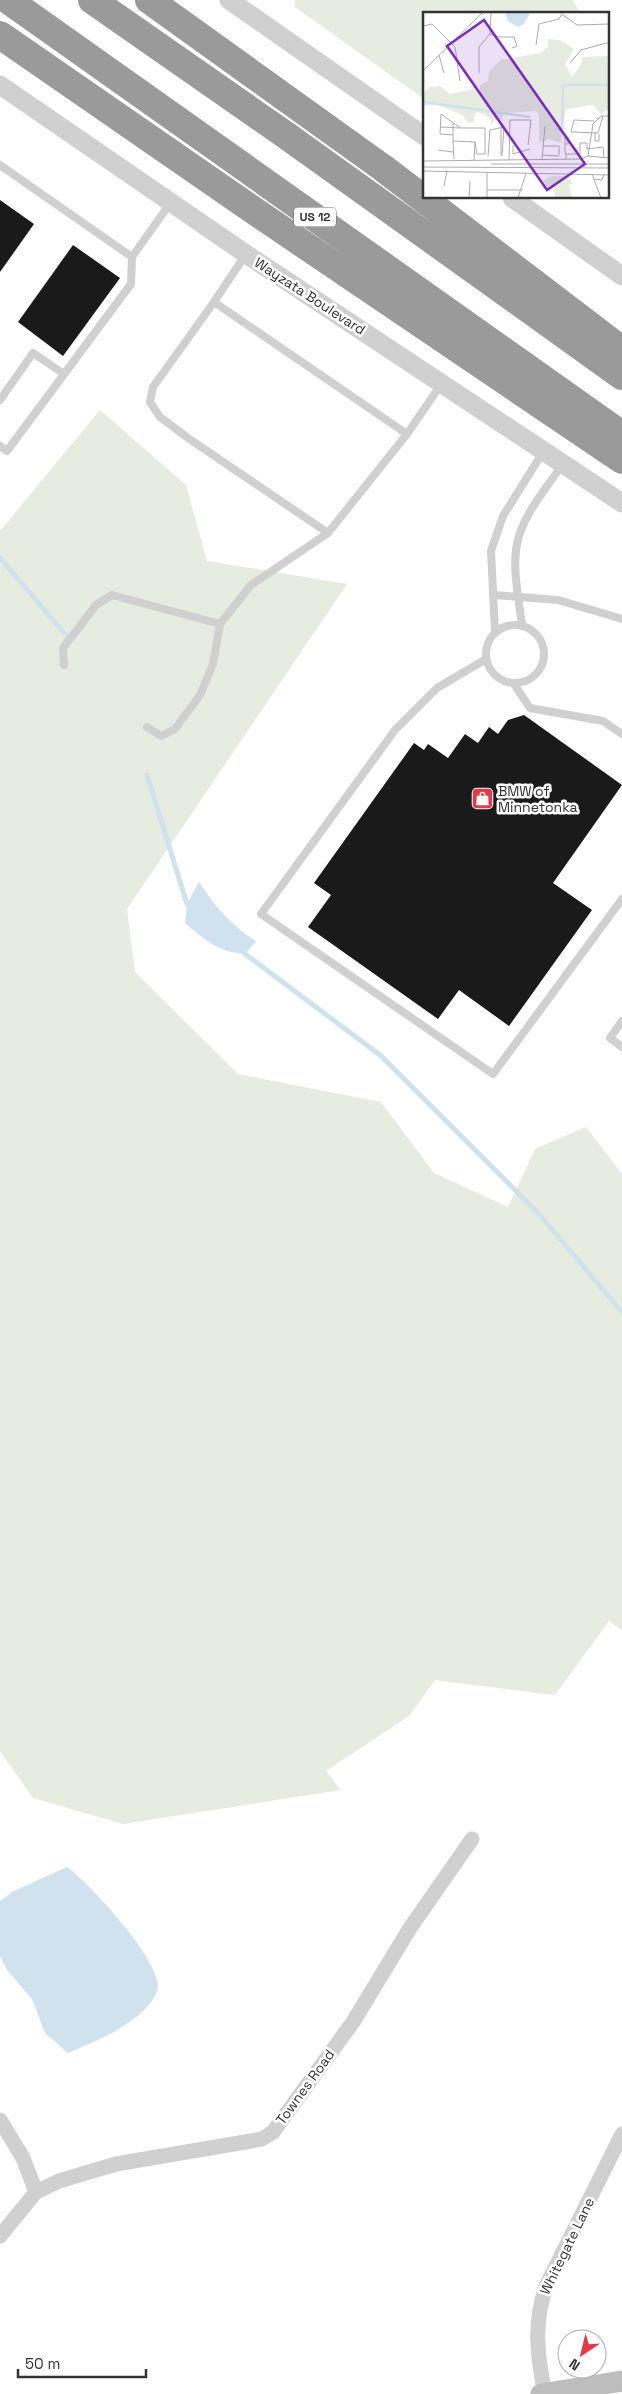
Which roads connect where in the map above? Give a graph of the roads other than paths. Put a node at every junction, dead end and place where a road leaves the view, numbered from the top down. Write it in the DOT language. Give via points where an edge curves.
graph roads {
  1 [pos="8,0"];
  2 [pos="92,0"];
  3 [pos="149,0"];
  4 [pos="229,0"];
  5 [pos="0,35"];
  6 [pos="0,85"];
  7 [pos="423,135"];
  8 [pos="0,165"];
  9 [pos="423,198"];
  10 [pos="425,199"];
  11 [pos="513,199"];
  12 [pos="171,202"];
  13 [pos="246,254"];
  14 [pos="132,257"];
  15 [pos="622,276"];
  16 [pos="214,302"];
  17 [pos="622,350"];
  18 [pos="64,374"];
  19 [pos="622,376"];
  20 [pos="442,383"];
  21 [pos="0,400"];
  22 [pos="407,434"];
  23 [pos="622,435"];
  24 [pos="0,446"];
  25 [pos="544,450"];
  26 [pos="622,460"];
  27 [pos="564,463"];
  28 [pos="622,503"];
  29 [pos="328,533"];
  30 [pos="494,595"];
  31 [pos="518,598"];
  32 [pos="622,619"];
  33 [pos="220,624"];
  34 [pos="522,625"];
  35 [pos="495,632"];
  36 [pos="486,659"];
  37 [pos="64,665"];
  38 [pos="514,684"];
  39 [pos="147,727"];
  40 [pos="622,734"];
  41 [pos="622,900"];
  42 [pos="622,1021"];
  43 [pos="622,1047"];
  44 [pos="472,1839"];
  45 [pos="0,2120"];
  46 [pos="622,2134"];
  47 [pos="36,2192"];
  48 [pos="0,2236"];
  49 [pos="622,2381"];
  50 [pos="544,2394"];
  1 -- 23 [label="highway, US 12"];
  2 -- 19 [label="highway"];
  3 -- 9 [label="highway"];
  4 -- 7 [label="street"];
  5 -- 26 [label="highway"];
  6 -- 12 [label="street, Wayzata Boulevard"];
  8 -- 14 [label="lane"];
  10 -- 17 [label="highway"];
  11 -- 15 [label="street"];
  12 -- 13 [label="street, Wayzata Boulevard"];
  12 -- 14 [label="lane"];
  13 -- 16 [label="lane"];
  13 -- 20 [label="street, Wayzata Boulevard"];
  14 -- 18 [label="lane" via="131,284"];
  16 -- 22 [label="lane"];
  16 -- 29 [label="lane" via="153,387 150,402 160,417 188,438"];
  18 -- 21 [label="lane" via="33,353"];
  18 -- 24 [label="lane" via="7,451"];
  20 -- 22 [label="lane"];
  20 -- 25 [label="street, Wayzata Boulevard"];
  22 -- 29 [label="lane"];
  25 -- 27 [label="street, Wayzata Boulevard"];
  25 -- 30 [label="lane" via="503,516 490,551"];
  27 -- 28 [label="street, Wayzata Boulevard"];
  27 -- 31 [label="lane" via="527,518 517,544"];
  29 -- 33 [label="lane" via="251,585"];
  30 -- 31 [label="lane"];
  30 -- 35 [label="lane"];
  31 -- 32 [label="lane" via="558,600"];
  31 -- 34 [label="lane"];
  33 -- 37 [label="lane" via="112,595 96,605 63,648"];
  33 -- 39 [label="lane" via="213,664 200,695 175,729 161,736"];
  34 -- 35 [label="lane" via="504,626"];
  34 -- 38 [label="lane" via="538,636 544,653 539,671 524,682"];
  35 -- 36 [label="lane" via="489,640"];
  36 -- 38 [label="lane" via="496,677"];
  36 -- 41 [label="lane" via="437,688 395,730 261,914 493,1074"];
  38 -- 40 [label="lane" via="530,708 603,721"];
  42 -- 43 [label="lane" via="610,1038"];
  44 -- 47 [label="street, Townes Road" via="410,1928 353,2022 273,2132 262,2139 86,2171"];
  45 -- 47 [label="street" via="23,2158"];
  46 -- 50 [label="street, Whitegate Lane" via="539,2306 537,2328"];
  47 -- 48 [label="street, Townes Road"];
  49 -- 50 [label="main road"];
}
